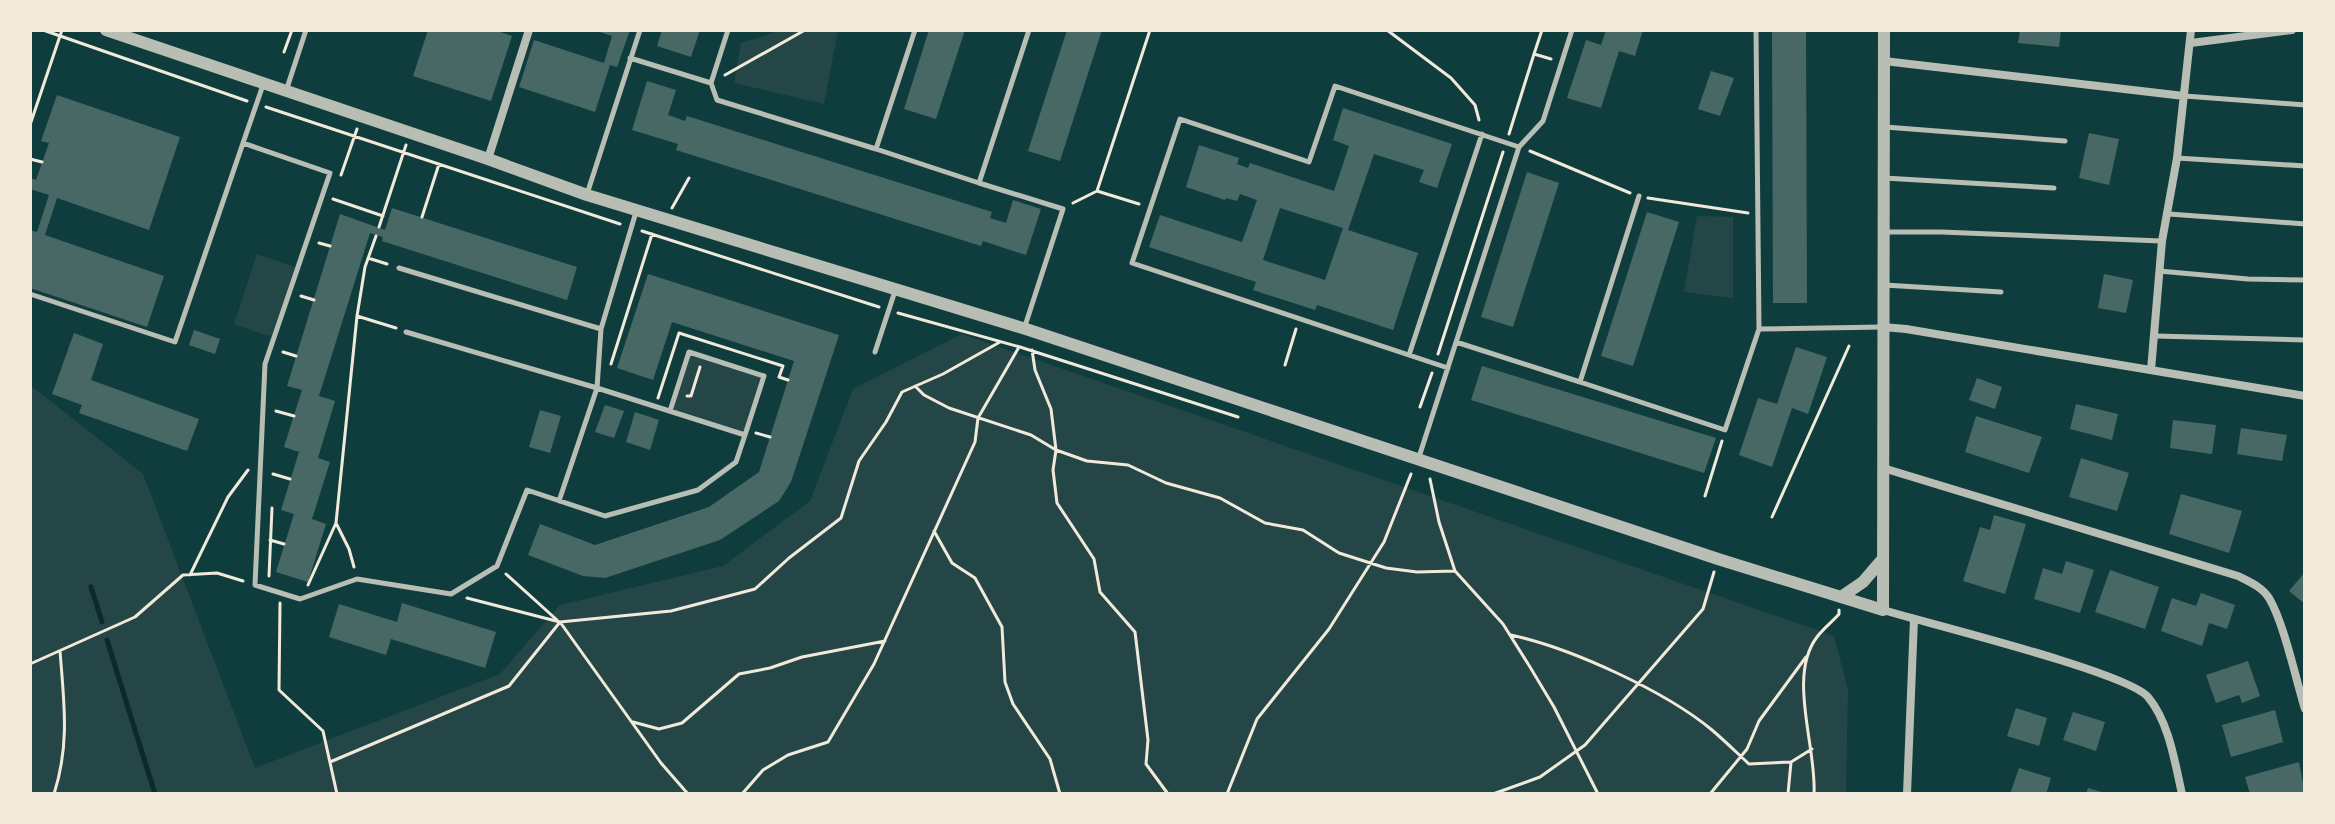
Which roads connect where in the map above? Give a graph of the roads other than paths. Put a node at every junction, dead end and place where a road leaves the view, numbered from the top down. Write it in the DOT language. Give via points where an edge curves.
graph roads {
  1 [pos="106,30"];
  2 [pos="306,30"];
  3 [pos="529,30"];
  4 [pos="640,30"];
  5 [pos="728,30"];
  6 [pos="915,30"];
  7 [pos="1029,30"];
  8 [pos="1572,30"];
  9 [pos="1756,30"];
  10 [pos="1884,30"];
  11 [pos="2191,30"];
  12 [pos="2292,30"];
  13 [pos="2191,43"];
  14 [pos="630,58"];
  15 [pos="1884,61"];
  16 [pos="711,83"];
  17 [pos="263,85"];
  18 [pos="286,92"];
  19 [pos="2184,96"];
  20 [pos="2305,105"];
  21 [pos="1884,127"];
  22 [pos="1482,134"];
  23 [pos="2065,141"];
  24 [pos="243,143"];
  25 [pos="1519,147"];
  26 [pos="876,149"];
  27 [pos="2177,158"];
  28 [pos="488,159"];
  29 [pos="2305,166"];
  30 [pos="1883,178"];
  31 [pos="979,183"];
  32 [pos="2054,188"];
  33 [pos="587,195"];
  34 [pos="1639,196"];
  35 [pos="636,211"];
  36 [pos="2169,214"];
  37 [pos="2305,224"];
  38 [pos="1883,232"];
  39 [pos="2162,241"];
  40 [pos="399,268"];
  41 [pos="2159,271"];
  42 [pos="2305,280"];
  43 [pos="1883,285"];
  44 [pos="895,290"];
  45 [pos="2001,292"];
  46 [pos="30,294"];
  47 [pos="1883,327"];
  48 [pos="601,329"];
  49 [pos="1759,329"];
  50 [pos="1030,331"];
  51 [pos="406,332"];
  52 [pos="2156,336"];
  53 [pos="2305,340"];
  54 [pos="1456,342"];
  55 [pos="875,352"];
  56 [pos="1409,355"];
  57 [pos="1448,368"];
  58 [pos="2151,370"];
  59 [pos="1580,382"];
  60 [pos="597,388"];
  61 [pos="2305,396"];
  62 [pos="670,412"];
  63 [pos="746,433"];
  64 [pos="1418,458"];
  65 [pos="1883,468"];
  66 [pos="559,501"];
  67 [pos="1883,554"];
  68 [pos="1838,608"];
  69 [pos="1883,610"];
  70 [pos="1914,619"];
  71 [pos="2305,709"];
  72 [pos="1907,794"];
  73 [pos="2182,794"];
  1 -- 17 [label="street"];
  2 -- 18 [label="lane"];
  3 -- 28 [label="street"];
  4 -- 14 [label="lane"];
  5 -- 16 [label="lane"];
  6 -- 26 [label="lane"];
  7 -- 31 [label="lane"];
  8 -- 25 [label="lane" via="1543,121"];
  9 -- 49 [label="lane"];
  10 -- 15 [label="street"];
  11 -- 13 [label="street"];
  12 -- 13 [label="street"];
  13 -- 19 [label="street"];
  14 -- 16 [label="lane"];
  14 -- 33 [label="lane"];
  15 -- 19 [label="street"];
  15 -- 21 [label="street"];
  16 -- 26 [label="lane" via="717,100"];
  17 -- 18 [label="street"];
  17 -- 24 [label="lane"];
  18 -- 28 [label="street"];
  19 -- 20 [label="lane"];
  19 -- 27 [label="street"];
  21 -- 23 [label="lane"];
  21 -- 30 [label="street"];
  22 -- 25 [label="lane"];
  22 -- 56 [label="lane"];
  22 -- 56 [label="lane" via="1335,86 1309,162 1180,119 1132,263"];
  24 -- 46 [label="lane" via="175,342"];
  24 -- 66 [label="lane" via="330,173 265,364 255,585 300,599 357,579 451,594 497,566 527,490"];
  25 -- 54 [label="lane"];
  26 -- 31 [label="lane"];
  27 -- 29 [label="lane"];
  27 -- 36 [label="street"];
  28 -- 33 [label="street"];
  30 -- 32 [label="lane"];
  30 -- 38 [label="street"];
  31 -- 50 [label="lane" via="1063,209"];
  33 -- 35 [label="street"];
  34 -- 59 [label="lane"];
  35 -- 44 [label="street"];
  35 -- 48 [label="lane"];
  36 -- 37 [label="lane"];
  36 -- 39 [label="street"];
  38 -- 39 [label="lane"];
  38 -- 43 [label="street"];
  39 -- 41 [label="street"];
  40 -- 48 [label="lane"];
  41 -- 42 [label="lane"];
  41 -- 52 [label="street"];
  43 -- 45 [label="lane"];
  43 -- 47 [label="street"];
  44 -- 50 [label="street"];
  44 -- 55 [label="lane"];
  47 -- 49 [label="lane"];
  47 -- 58 [label="street"];
  47 -- 65 [label="street"];
  48 -- 60 [label="lane"];
  49 -- 59 [label="lane" via="1725,430"];
  50 -- 64 [label="street"];
  51 -- 60 [label="lane"];
  52 -- 53 [label="lane"];
  52 -- 58 [label="street"];
  54 -- 57 [label="lane"];
  54 -- 59 [label="lane"];
  56 -- 57 [label="lane"];
  57 -- 64 [label="lane"];
  58 -- 61 [label="street"];
  60 -- 62 [label="lane"];
  60 -- 66 [label="lane"];
  62 -- 63 [label="lane"];
  62 -- 63 [label="lane" via="689,352 764,376"];
  63 -- 66 [label="lane" via="736,462 698,490 605,516"];
  64 -- 68 [label="street" via="1718,559"];
  65 -- 67 [label="street"];
  65 -- 71 [label="street" via="2257,585 2277,618"];
  67 -- 68 [label="street" via="1874,572"];
  67 -- 69 [label="street"];
  68 -- 69 [label="street"];
  69 -- 70 [label="street"];
  70 -- 72 [label="street"];
  70 -- 73 [label="street" via="2111,677 2146,695 2164,729"];
}
